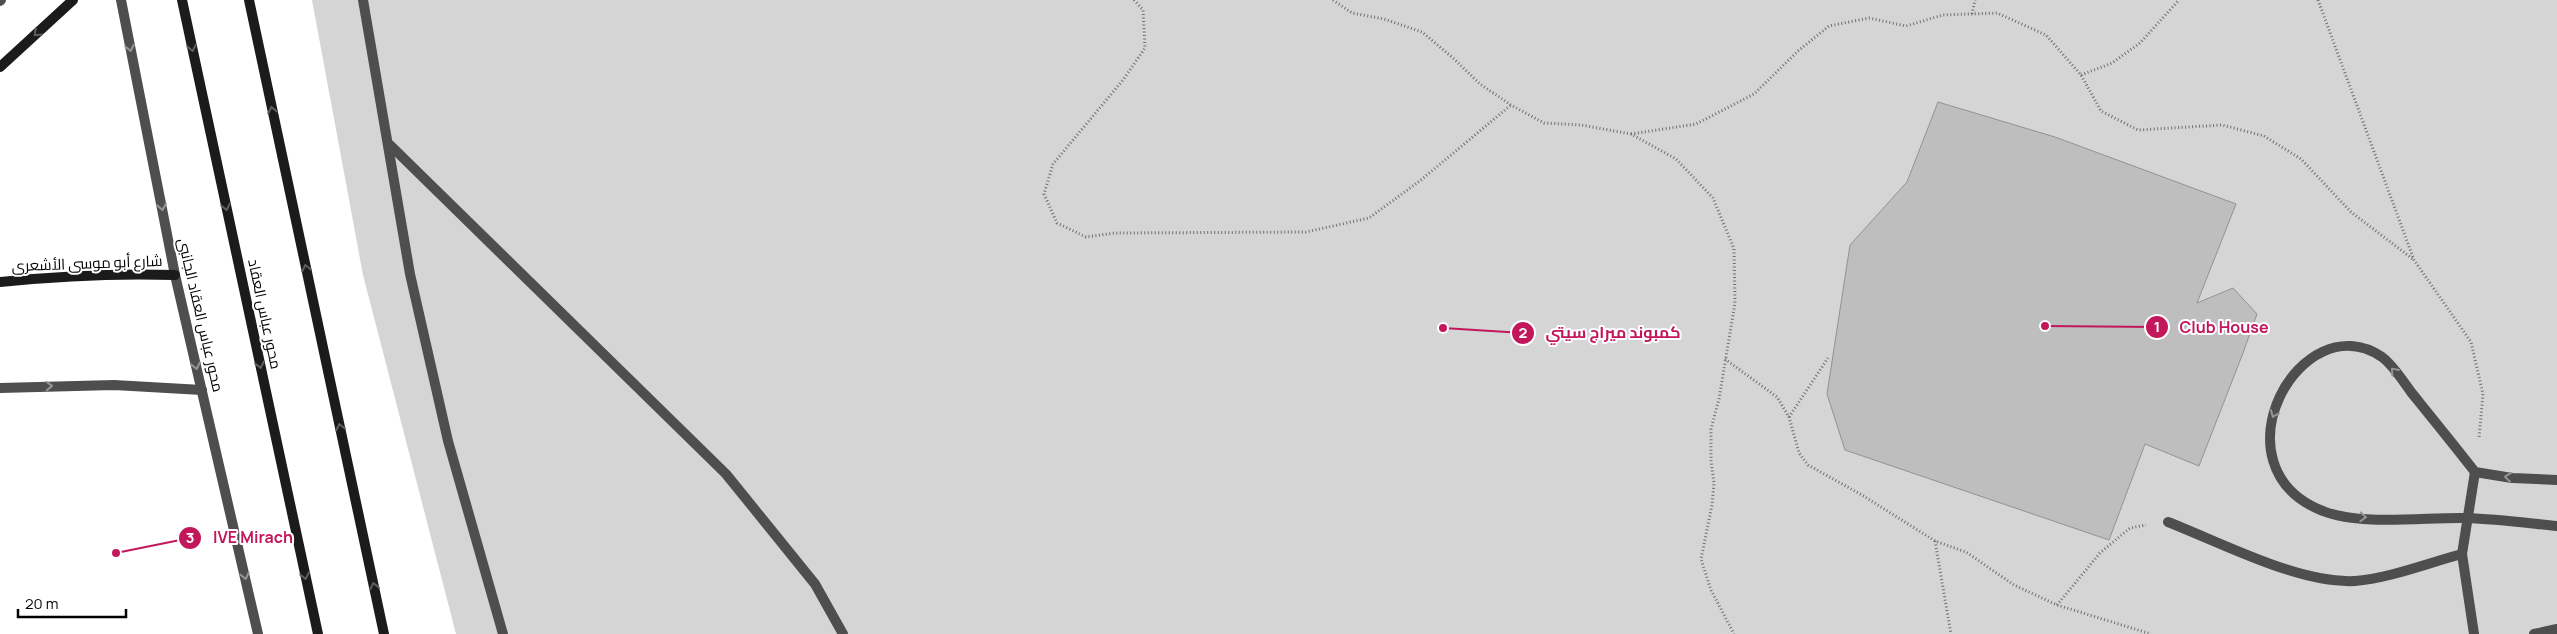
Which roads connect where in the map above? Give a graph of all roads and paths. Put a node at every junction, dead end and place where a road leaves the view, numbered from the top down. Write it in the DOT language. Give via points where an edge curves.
graph roads {
  1 [pos="73,0"];
  2 [pos="121,0"];
  3 [pos="182,0"];
  4 [pos="249,0"];
  5 [pos="363,0"];
  6 [pos="1134,0"];
  7 [pos="1333,0"];
  8 [pos="1975,0"];
  9 [pos="2178,0"];
  10 [pos="2318,0"];
  11 [pos="1972,14"];
  12 [pos="0,67"];
  13 [pos="2081,75"];
  14 [pos="1511,105"];
  15 [pos="1631,134"];
  16 [pos="390,145"];
  17 [pos="2414,260"];
  18 [pos="175,275"];
  19 [pos="0,282"];
  20 [pos="1725,358"];
  21 [pos="1828,358"];
  22 [pos="0,388"];
  23 [pos="202,390"];
  24 [pos="1789,416"];
  25 [pos="2475,472"];
  26 [pos="2557,480"];
  27 [pos="2468,518"];
  28 [pos="2168,522"];
  29 [pos="2557,526"];
  30 [pos="1935,541"];
  31 [pos="2462,554"];
  32 [pos="2057,604"];
  33 [pos="2557,628"];
  34 [pos="258,634"];
  35 [pos="318,634"];
  36 [pos="384,634"];
  37 [pos="503,634"];
  38 [pos="843,634"];
  39 [pos="1734,634"];
  40 [pos="1950,634"];
  41 [pos="2151,634"];
  42 [pos="2474,634"];
  43 [pos="2534,634"];
  1 -- 12 [label="main road, one-way"];
  2 -- 18 [label="street, محور عباس العقاد الجانبى, one-way"];
  3 -- 35 [label="main road, محور عباس العقاد, one-way"];
  36 -- 4 [label="main road, one-way"];
  5 -- 16 [label="street"];
  6 -- 14 [label="path" via="1143,10 1145,48 1054,164 1044,194 1057,223 1086,237 1115,233 1306,232 1369,218 1421,180"];
  7 -- 14 [label="path" via="1352,13 1384,19 1422,32 1480,84"];
  8 -- 11 [label="path"];
  9 -- 13 [label="path" via="2140,44 2112,63"];
  10 -- 17 [label="path"];
  11 -- 13 [label="path" via="1997,13 2046,35"];
  11 -- 15 [label="path" via="1943,15 1906,26 1869,18 1829,26 1798,50 1754,94 1696,124"];
  13 -- 17 [label="path" via="2101,111 2138,130 2222,125 2264,136 2301,159 2351,212"];
  14 -- 15 [label="path" via="1544,123 1581,125"];
  15 -- 20 [label="path" via="1676,159 1713,198 1734,249 1734,303"];
  16 -- 37 [label="street" via="410,274 448,441"];
  16 -- 38 [label="street" via="726,474 815,584"];
  17 -- 25 [label="path" via="2471,342 2483,394"];
  18 -- 19 [label="main road, شارع أبو موسى الأشعرى" via="77,276"];
  18 -- 23 [label="street, محور عباس العقاد الجانبى, one-way"];
  20 -- 24 [label="path" via="1777,398"];
  20 -- 39 [label="path" via="1711,429 1714,483 1701,559 1711,590"];
  21 -- 24 [label="path"];
  22 -- 23 [label="street, one-way" via="114,385"];
  23 -- 34 [label="street, محور عباس العقاد الجانبى, one-way"];
  24 -- 30 [label="path" via="1799,453 1808,466"];
  26 -- 25 [label="street, one-way"];
  25 -- 27 [label="street"];
  25 -- 27 [label="street, one-way" via="2382,357 2359,348 2334,348 2310,358 2292,375 2270,423 2269,449 2279,474 2295,495 2324,512 2359,518"];
  27 -- 29 [label="street"];
  27 -- 31 [label="street"];
  28 -- 31 [label="street" via="2322,580 2357,581"];
  28 -- 32 [label="path" via="2130,528 2100,553"];
  30 -- 32 [label="path" via="1966,552 2014,585"];
  30 -- 40 [label="path"];
  31 -- 42 [label="street"];
  32 -- 41 [label="path"];
  33 -- 43 [label="street"];
}
